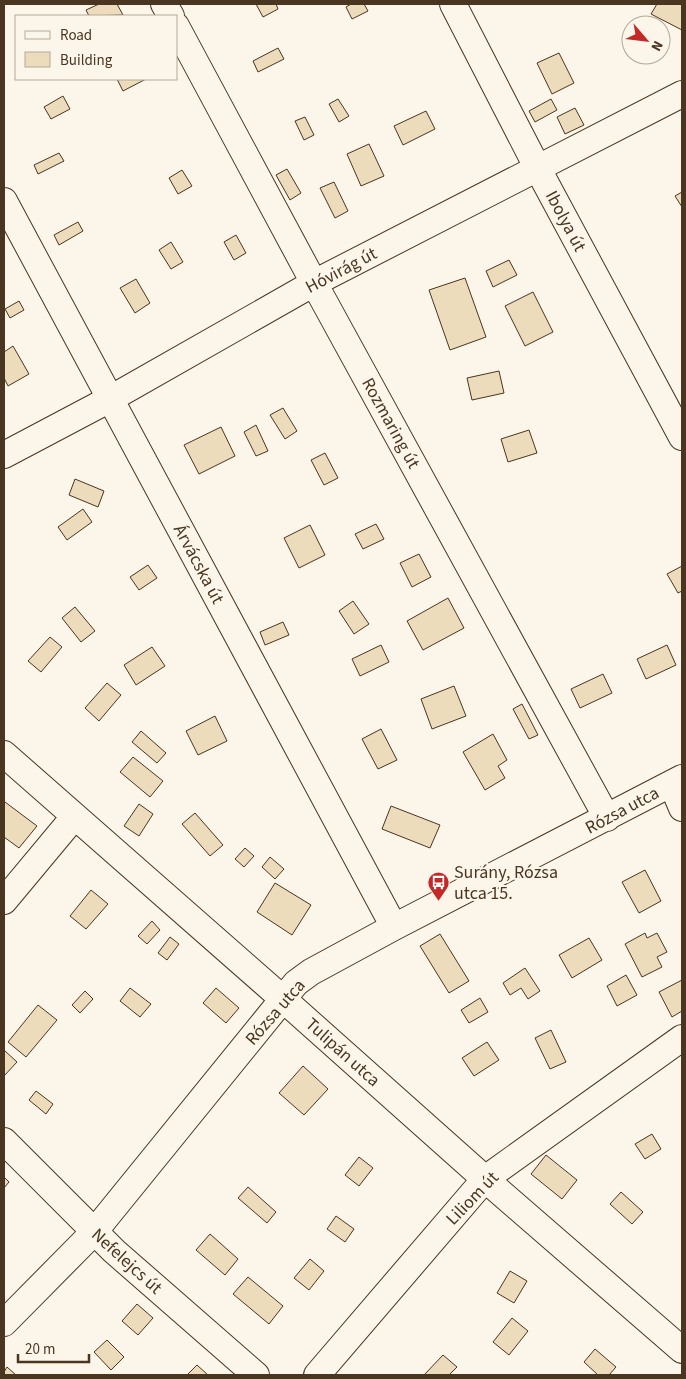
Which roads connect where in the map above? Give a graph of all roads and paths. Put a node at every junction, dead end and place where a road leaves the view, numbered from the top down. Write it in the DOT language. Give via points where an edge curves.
graph roads {
  1 [pos="164,4"];
  2 [pos="453,4"];
  3 [pos="170,15"];
  4 [pos="178,30"];
  5 [pos="682,94"];
  6 [pos="538,169"];
  7 [pos="4,201"];
  8 [pos="314,283"];
  9 [pos="110,399"];
  10 [pos="682,437"];
  11 [pos="4,455"];
  12 [pos="4,754"];
  13 [pos="677,781"];
  14 [pos="682,808"];
  15 [pos="74,817"];
  16 [pos="607,818"];
  17 [pos="4,901"];
  18 [pos="394,927"];
  19 [pos="283,999"];
  20 [pos="682,1038"];
  21 [pos="4,1141"];
  22 [pos="485,1179"];
  23 [pos="94,1232"];
  24 [pos="4,1323"];
  25 [pos="682,1350"];
  26 [pos="256,1375"];
  27 [pos="317,1375"];
  1 -- 3 [label="street"];
  2 -- 6 [label="street, Ibolya út"];
  4 -- 8 [label="street, Rozmaring út"];
  5 -- 6 [label="street, Hóvirág út"];
  6 -- 8 [label="street, Hóvirág út"];
  6 -- 10 [label="street, Ibolya út"];
  7 -- 9 [label="street, Árvácska út"];
  8 -- 9 [label="street, Hóvirág út"];
  8 -- 16 [label="street, Rozmaring út"];
  9 -- 11 [label="street, Hóvirág út"];
  9 -- 18 [label="street, Árvácska út"];
  12 -- 15 [label="street, Tulipán utca"];
  13 -- 14 [label="street"];
  13 -- 16 [label="street, Rózsa utca"];
  15 -- 17 [label="street"];
  15 -- 19 [label="street, Tulipán utca"];
  16 -- 18 [label="street, Rózsa utca"];
  18 -- 19 [label="street, Rózsa utca" via="311,972"];
  19 -- 22 [label="street, Tulipán utca"];
  19 -- 23 [label="street, Rózsa utca"];
  20 -- 22 [label="street, Liliom út"];
  21 -- 23 [label="street, Nefelejcs út"];
  22 -- 25 [label="street, Tulipán utca"];
  22 -- 27 [label="street, Liliom út"];
  23 -- 24 [label="street, Rózsa utca"];
  23 -- 26 [label="street, Nefelejcs út"];
}
